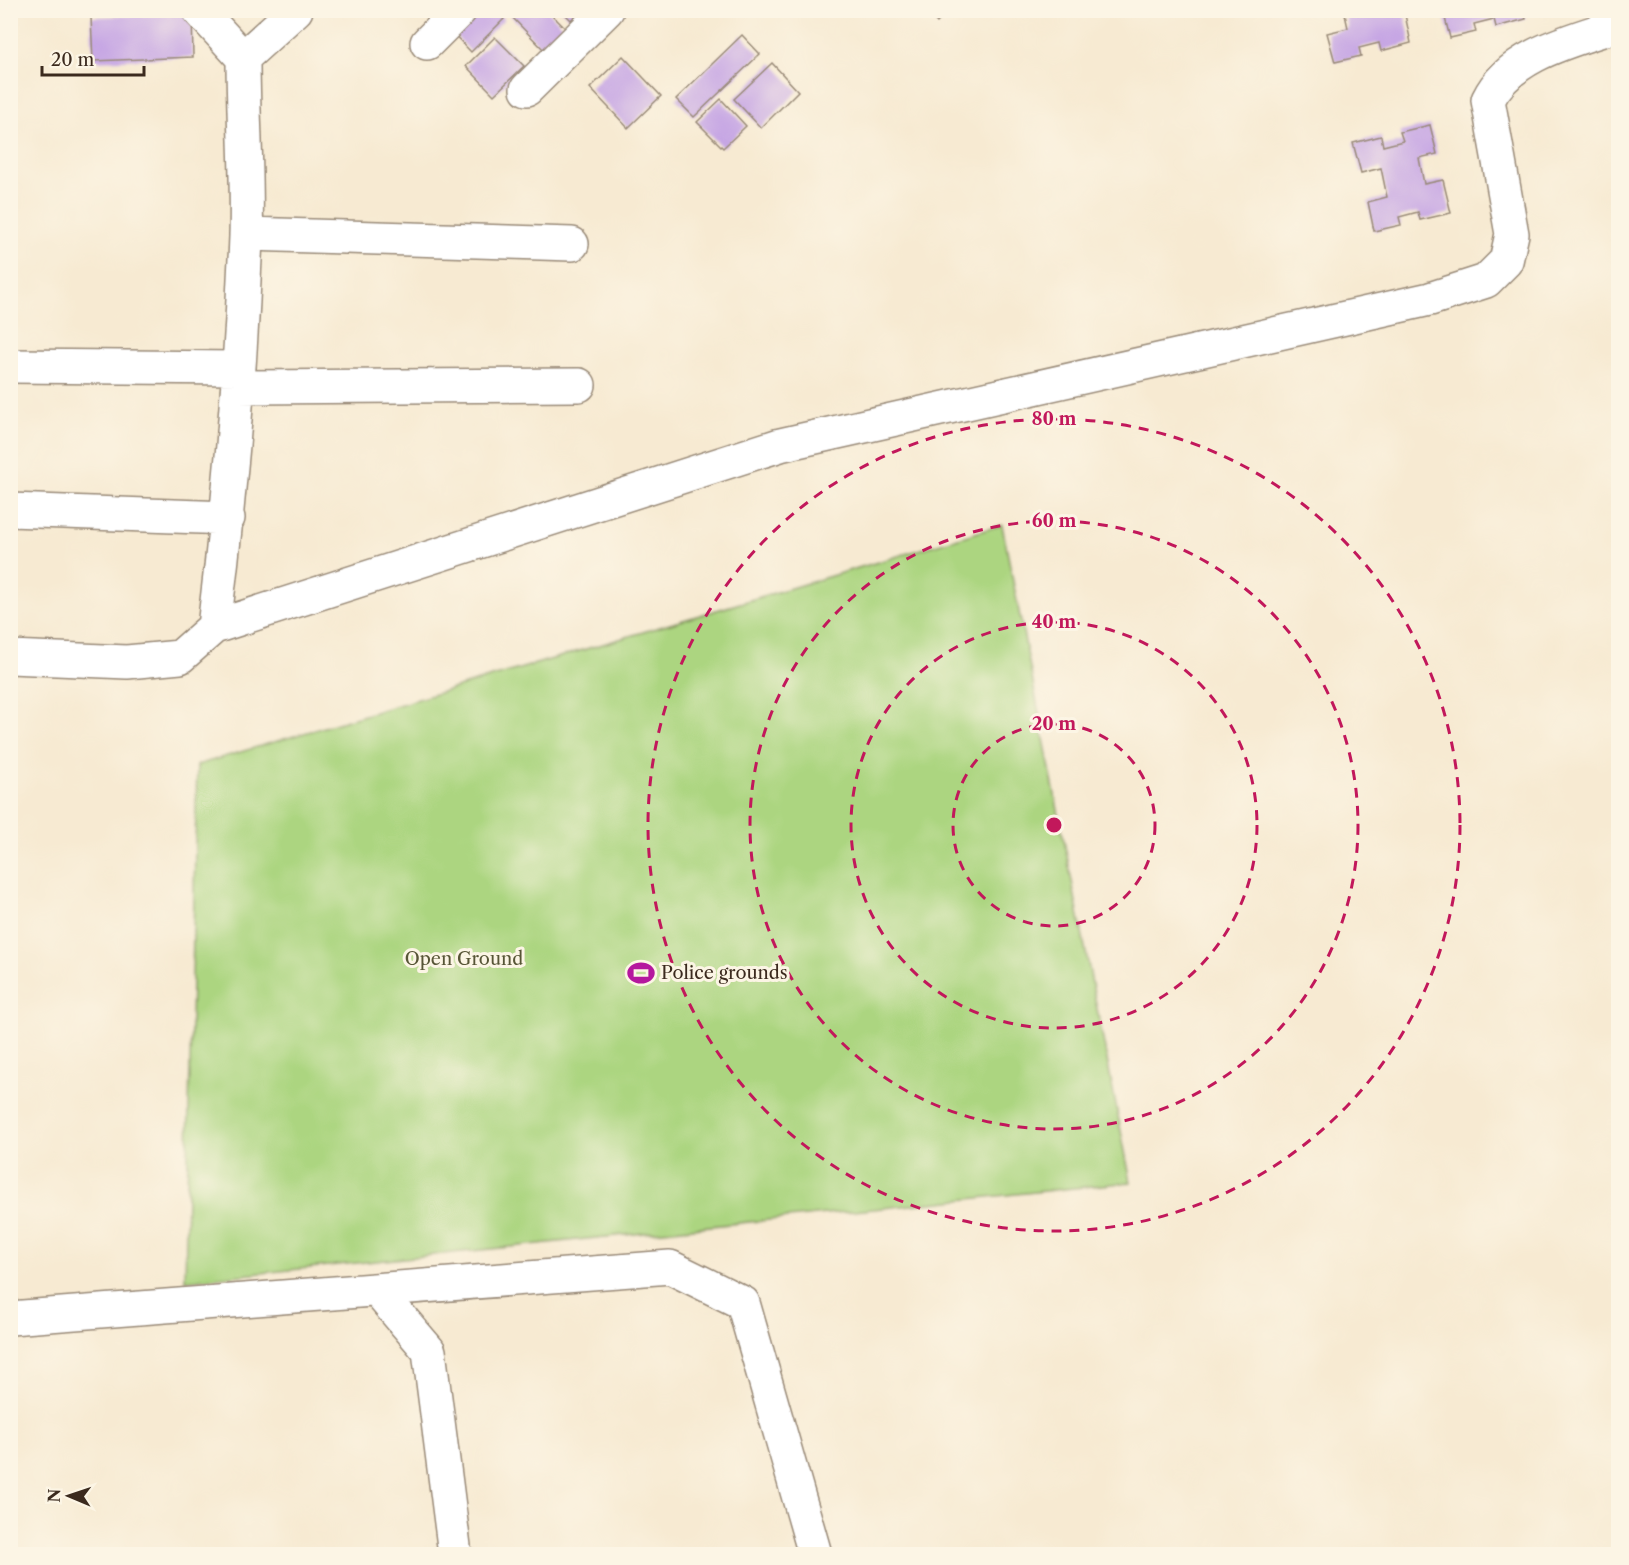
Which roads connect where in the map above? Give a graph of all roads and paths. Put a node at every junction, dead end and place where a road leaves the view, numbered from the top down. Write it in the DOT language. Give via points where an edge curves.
graph roads {
  1 [pos="199,10"];
  2 [pos="296,10"];
  3 [pos="460,10"];
  4 [pos="607,10"];
  5 [pos="1618,25"];
  6 [pos="427,43"];
  7 [pos="243,58"];
  8 [pos="527,89"];
  9 [pos="246,234"];
  10 [pos="572,244"];
  11 [pos="10,366"];
  12 [pos="238,378"];
  13 [pos="579,385"];
  14 [pos="10,510"];
  15 [pos="228,518"];
  16 [pos="214,627"];
  17 [pos="10,657"];
  18 [pos="377,1290"];
  19 [pos="10,1318"];
  20 [pos="455,1554"];
  21 [pos="815,1554"];
  1 -- 7 [label="street"];
  2 -- 7 [label="street"];
  3 -- 6 [label="street"];
  4 -- 8 [label="street"];
  5 -- 16 [label="street" via="1533,56 1495,84 1488,100 1489,110 1512,234 1506,261 1486,281 1430,299 780,445"];
  7 -- 9 [label="street"];
  9 -- 10 [label="street"];
  9 -- 12 [label="street"];
  11 -- 12 [label="street"];
  12 -- 13 [label="street"];
  12 -- 15 [label="street"];
  14 -- 15 [label="street"];
  15 -- 16 [label="street"];
  16 -- 17 [label="street" via="180,657 127,662"];
  18 -- 19 [label="street"];
  18 -- 20 [label="street" via="429,1351"];
  18 -- 21 [label="street" via="670,1267 743,1303"];
}
